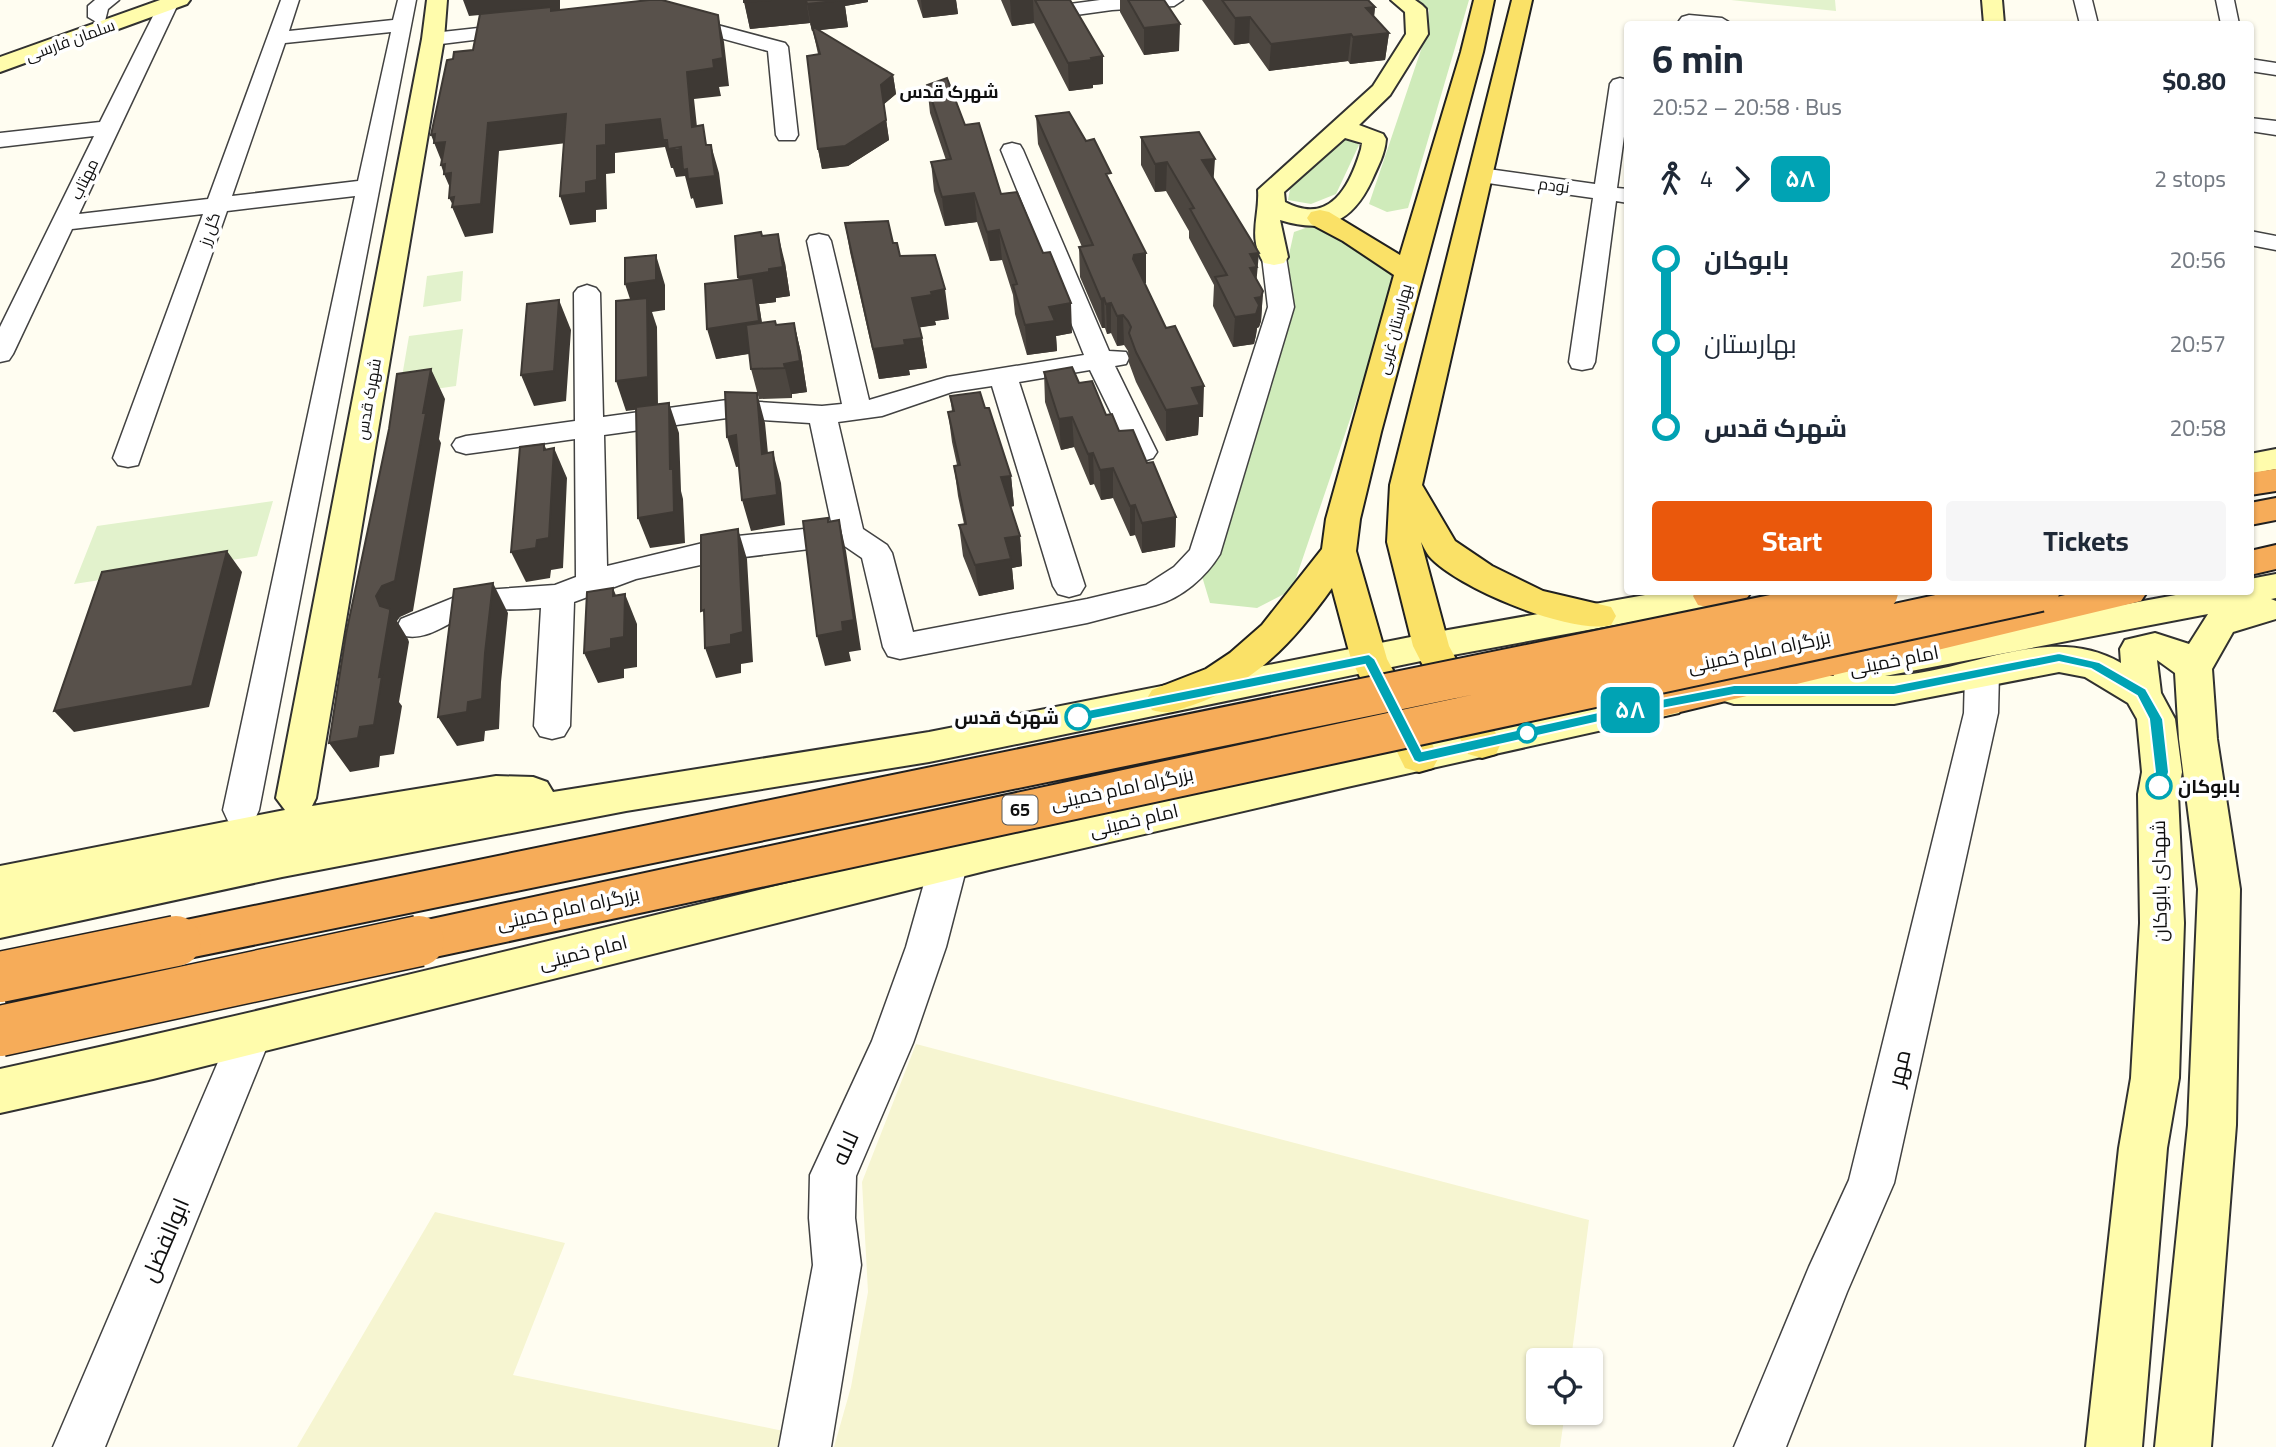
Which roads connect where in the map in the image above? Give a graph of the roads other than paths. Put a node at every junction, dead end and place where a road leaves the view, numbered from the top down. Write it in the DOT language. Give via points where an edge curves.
graph roads {
  1 [pos="145,0"];
  2 [pos="289,0"];
  3 [pos="437,0"];
  4 [pos="1174,0"];
  5 [pos="1401,0"];
  6 [pos="1484,0"];
  7 [pos="1522,0"];
  8 [pos="1992,0"];
  9 [pos="2083,0"];
  10 [pos="2225,0"];
  11 [pos="174,2"];
  12 [pos="104,8"];
  13 [pos="404,13"];
  14 [pos="1047,13"];
  15 [pos="655,14"];
  16 [pos="1994,21"];
  17 [pos="2089,21"];
  18 [pos="2229,21"];
  19 [pos="544,27"];
  20 [pos="276,38"];
  21 [pos="433,39"];
  22 [pos="0,52"];
  23 [pos="0,65"];
  24 [pos="2254,66"];
  25 [pos="2276,69"];
  26 [pos="1620,84"];
  27 [pos="1382,90"];
  28 [pos="2254,125"];
  29 [pos="109,128"];
  30 [pos="2276,128"];
  31 [pos="1339,131"];
  32 [pos="788,135"];
  33 [pos="1374,139"];
  34 [pos="0,140"];
  35 [pos="1012,150"];
  36 [pos="1481,175"];
  37 [pos="370,182"];
  38 [pos="1616,194"];
  39 [pos="219,199"];
  40 [pos="1349,200"];
  41 [pos="1272,206"];
  42 [pos="1424,215"];
  43 [pos="66,216"];
  44 [pos="1310,218"];
  45 [pos="2254,239"];
  46 [pos="819,241"];
  47 [pos="2276,243"];
  48 [pos="1273,257"];
  49 [pos="1409,273"];
  50 [pos="587,293"];
  51 [pos="4,339"];
  52 [pos="1107,359"];
  53 [pos="1582,362"];
  54 [pos="1003,376"];
  55 [pos="857,410"];
  56 [pos="822,415"];
  57 [pos="589,430"];
  58 [pos="1363,439"];
  59 [pos="466,445"];
  60 [pos="1415,447"];
  61 [pos="1143,452"];
  62 [pos="128,458"];
  63 [pos="2276,460"];
  64 [pos="2254,463"];
  65 [pos="2276,480"];
  66 [pos="2254,483"];
  67 [pos="1406,485"];
  68 [pos="2276,509"];
  69 [pos="2254,513"];
  70 [pos="849,534"];
  71 [pos="2276,541"];
  72 [pos="2254,546"];
  73 [pos="1339,551"];
  74 [pos="2276,557"];
  75 [pos="2254,562"];
  76 [pos="593,584"];
  77 [pos="1069,586"];
  78 [pos="2276,586"];
  79 [pos="2254,591"];
  80 [pos="1713,595"];
  81 [pos="1863,595"];
  82 [pos="2026,595"];
  83 [pos="2116,595"];
  84 [pos="2237,595"];
  85 [pos="558,596"];
  86 [pos="2276,607"];
  87 [pos="1598,616"];
  88 [pos="413,627"];
  89 [pos="1431,646"];
  90 [pos="1369,659"];
  91 [pos="2193,669"];
  92 [pos="1982,673"];
  93 [pos="1734,690"];
  94 [pos="2141,693"];
  95 [pos="1165,700"];
  96 [pos="1630,710"];
  97 [pos="552,726"];
  98 [pos="1482,743"];
  99 [pos="1419,757"];
  100 [pos="715,781"];
  101 [pos="626,794"];
  102 [pos="296,798"];
  103 [pos="241,810"];
  104 [pos="949,862"];
  105 [pos="0,884"];
  106 [pos="737,914"];
  107 [pos="0,919"];
  108 [pos="0,976"];
  109 [pos="0,1031"];
  110 [pos="251,1034"];
  111 [pos="0,1091"];
  112 [pos="79,1447"];
  113 [pos="805,1447"];
  114 [pos="1760,1447"];
  115 [pos="2114,1447"];
  116 [pos="2183,1447"];
  1 -- 12 [label="street, سلمان فارسی"];
  2 -- 20 [label="street, گل رز"];
  3 -- 21 [label="street, شهرک قدس"];
  4 -- 14 [label="street"];
  5 -- 27 [label="street" via="1415,9 1417,34"];
  6 -- 42 [label="main road, بهارستان غربی"];
  7 -- 36 [label="main road"];
  8 -- 16 [label="street"];
  9 -- 17 [label="street"];
  10 -- 18 [label="street"];
  11 -- 23 [label="street, سلمان فارسی"];
  11 -- 29 [label="street, مهتاب"];
  12 -- 22 [label="street, سلمان فارسی"];
  13 -- 20 [label="street"];
  13 -- 37 [label="street"];
  15 -- 32 [label="street" via="778,47"];
  19 -- 21 [label="street"];
  20 -- 39 [label="street, گل رز"];
  21 -- 102 [label="street, شهرک قدس"];
  24 -- 25 [label="street"];
  26 -- 38 [label="street"];
  27 -- 31 [label="street"];
  27 -- 33 [label="street" via="1392,105"];
  28 -- 30 [label="street"];
  29 -- 34 [label="street"];
  29 -- 43 [label="street, مهتاب"];
  31 -- 33 [label="street"];
  31 -- 41 [label="street" via="1271,190"];
  33 -- 40 [label="street" via="1374,151"];
  35 -- 52 [label="street"];
  36 -- 38 [label="street, نودم"];
  36 -- 60 [label="main road"];
  37 -- 39 [label="street"];
  37 -- 103 [label="street"];
  38 -- 53 [label="street"];
  39 -- 43 [label="street"];
  39 -- 62 [label="street, گل رز"];
  40 -- 42 [label="main road" via="1361,220 1391,229 1408,226"];
  40 -- 44 [label="street" via="1338,211"];
  41 -- 44 [label="street" via="1286,215"];
  41 -- 48 [label="street" via="1266,221"];
  42 -- 49 [label="main road, بهارستان غربی"];
  43 -- 51 [label="street, مهتاب"];
  44 -- 48 [label="street" via="1280,238"];
  44 -- 49 [label="main road" via="1352,235"];
  45 -- 47 [label="street"];
  46 -- 55 [label="street"];
  48 -- 70 [label="street" via="1281,307 1221,507 1204,554 1166,588 1087,611 900,647 876,553"];
  49 -- 58 [label="main road, بهارستان غربی"];
  50 -- 57 [label="street"];
  52 -- 54 [label="street"];
  52 -- 61 [label="street"];
  54 -- 55 [label="street" via="947,385 882,407"];
  54 -- 77 [label="street"];
  55 -- 56 [label="street"];
  56 -- 57 [label="street" via="727,410"];
  56 -- 70 [label="street"];
  57 -- 59 [label="street"];
  57 -- 76 [label="street"];
  58 -- 60 [label="main road" via="1378,452 1400,453"];
  58 -- 73 [label="main road, بهارستان غربی"];
  60 -- 67 [label="main road"];
  63 -- 64 [label="street"];
  65 -- 66 [label="highway"];
  67 -- 87 [label="main road" via="1442,549 1480,575 1534,601"];
  67 -- 89 [label="main road" via="1404,542"];
  68 -- 69 [label="highway"];
  70 -- 76 [label="street" via="728,548 629,570"];
  71 -- 72 [label="highway"];
  73 -- 90 [label="main road, بهارستان غربی"];
  73 -- 95 [label="main road" via="1268,645 1224,677"];
  74 -- 75 [label="highway"];
  76 -- 85 [label="street"];
  78 -- 79 [label="street, امام خمینی"];
  80 -- 87 [label="street"];
  81 -- 108 [label="highway, بزرگراه امام خمینی / 65, bridge"];
  82 -- 109 [label="highway, بزرگراه امام خمینی / 65, bridge"];
  83 -- 96 [label="highway"];
  84 -- 93 [label="street, امام خمینی"];
  85 -- 88 [label="street" via="470,602"];
  85 -- 97 [label="street"];
  86 -- 91 [label="street" via="2220,623"];
  87 -- 89 [label="street"];
  89 -- 90 [label="street"];
  89 -- 98 [label="main road"];
  90 -- 95 [label="street"];
  90 -- 99 [label="main road, بهارستان غربی"];
  91 -- 94 [label="street" via="2178,652 2152,645 2138,649"];
  91 -- 116 [label="street" via="2219,890 2212,1125"];
  92 -- 93 [label="street" via="1894,690"];
  92 -- 94 [label="street" via="2059,658 2095,665"];
  92 -- 114 [label="street, مهر" via="1981,713 1871,1183"];
  93 -- 96 [label="street, امام خمینی"];
  94 -- 115 [label="street, شهدای بابوکان" via="2156,719 2162,772 2158,794 2162,923 2155,1078 2143,1148"];
  95 -- 100 [label="street" via="929,747"];
  96 -- 98 [label="street, امام خمینی"];
  98 -- 99 [label="street, امام خمینی"];
  99 -- 104 [label="street, امام خمینی"];
  100 -- 101 [label="street"];
  100 -- 106 [label="street" via="797,805 809,813 818,833 805,866 784,887"];
  101 -- 105 [label="street" via="496,792 291,826"];
  101 -- 107 [label="street"];
  104 -- 106 [label="street, امام خمینی"];
  104 -- 113 [label="street, لاله" via="926,947 892,1043 833,1175 837,1265"];
  106 -- 110 [label="street, امام خمینی"];
  110 -- 111 [label="street, امام خمینی"];
  110 -- 112 [label="street, ابوالفضل"];
}
